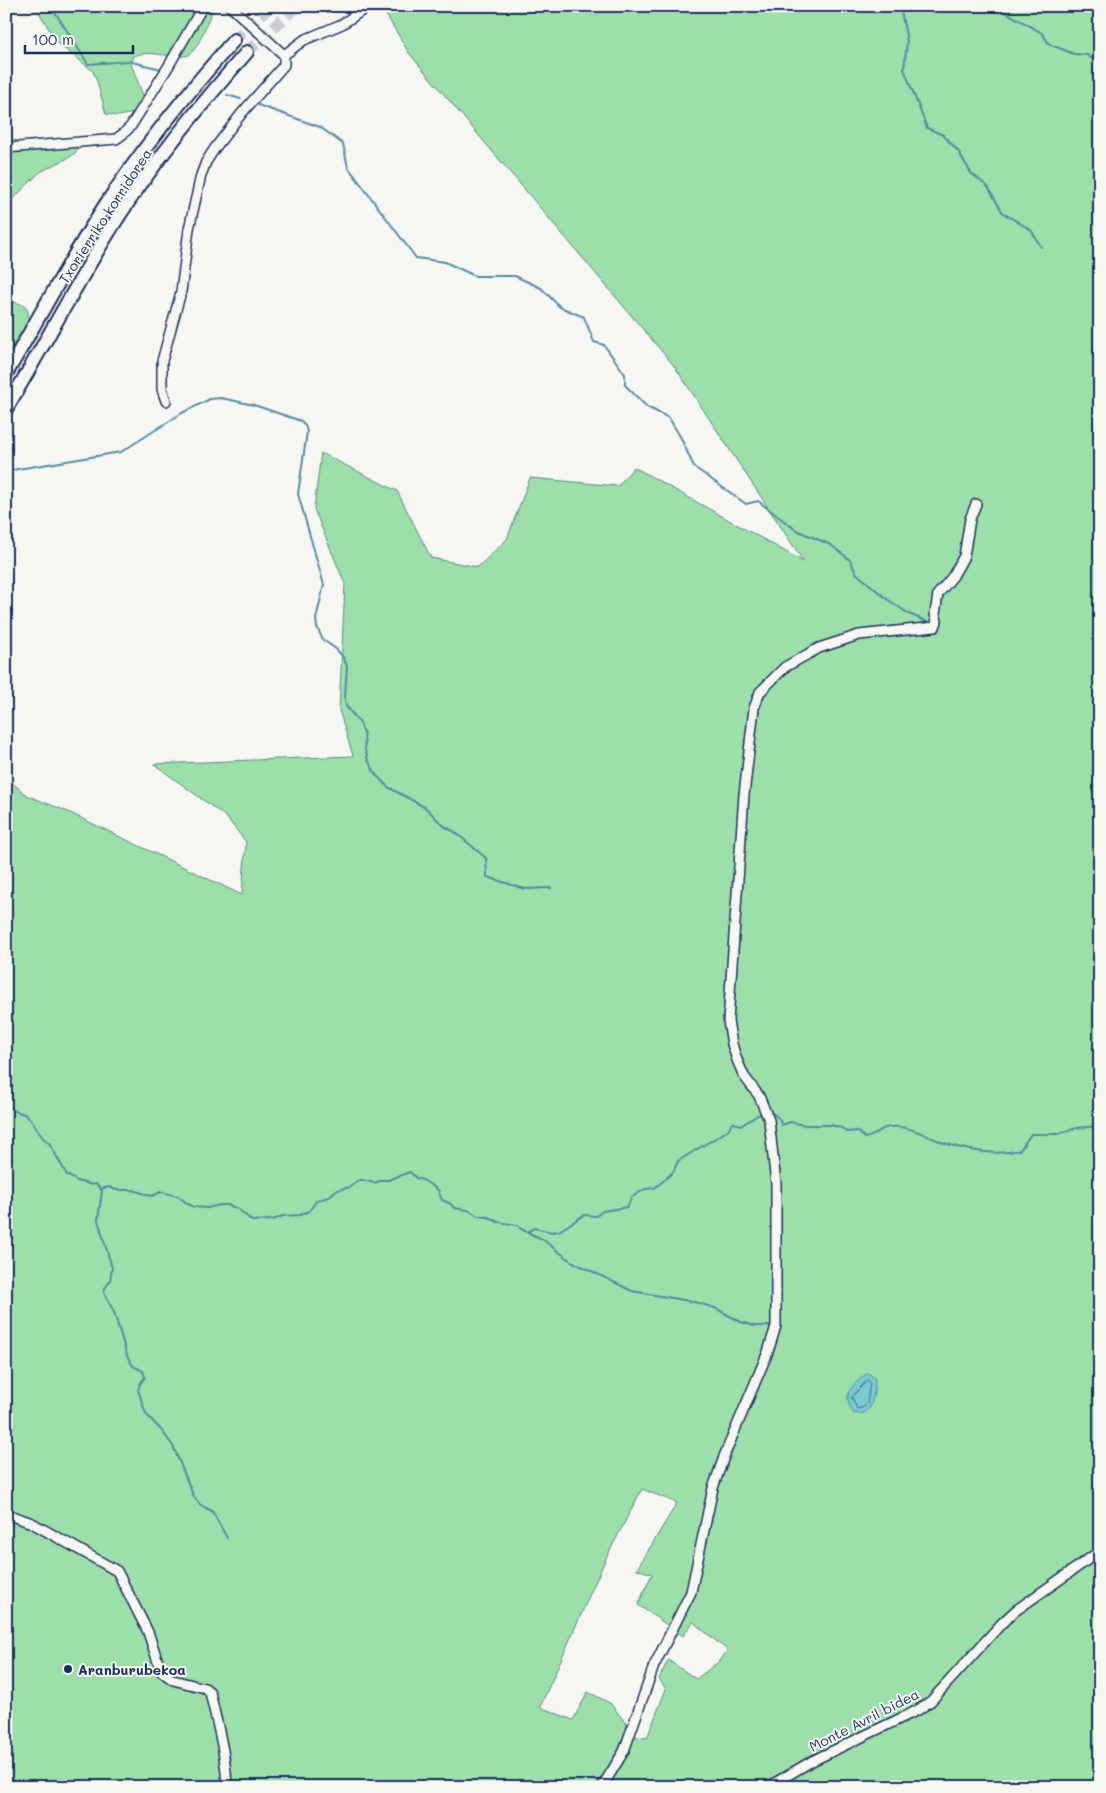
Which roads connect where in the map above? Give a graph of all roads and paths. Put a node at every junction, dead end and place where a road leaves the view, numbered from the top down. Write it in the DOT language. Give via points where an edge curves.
graph roads {
  1 [pos="203,6"];
  2 [pos="230,6"];
  3 [pos="369,6"];
  4 [pos="234,40"];
  5 [pos="247,52"];
  6 [pos="284,55"];
  7 [pos="6,148"];
  8 [pos="6,374"];
  9 [pos="166,401"];
  10 [pos="6,409"];
  11 [pos="976,504"];
  12 [pos="6,1514"];
  13 [pos="1100,1551"];
  14 [pos="227,1787"];
  15 [pos="602,1787"];
  16 [pos="768,1787"];
  1 -- 7 [label="street" via="149,98 123,134 116,139"];
  2 -- 6 [label="street"];
  3 -- 6 [label="street" via="342,24 304,40"];
  4 -- 8 [label="highway, Txorierriko korridorea" via="162,125 125,175 85,237"];
  5 -- 10 [label="highway, Txorierriko korridorea" via="188,121 140,185 96,253"];
  6 -- 9 [label="street" via="284,65 242,113 211,155 201,175 189,229 181,292 162,361 162,389"];
  11 -- 15 [label="street" via="964,556 938,594 935,627 859,636 819,648 784,667 760,692 754,708 744,794 728,1021 737,1060 769,1120 776,1184 776,1326 712,1488 691,1592 654,1666 624,1751"];
  12 -- 14 [label="street" via="51,1532 117,1571 148,1632 161,1671 174,1680 210,1692 225,1755"];
  13 -- 16 [label="street, Monte Avril bidea" via="1002,1623 931,1701"];
}
